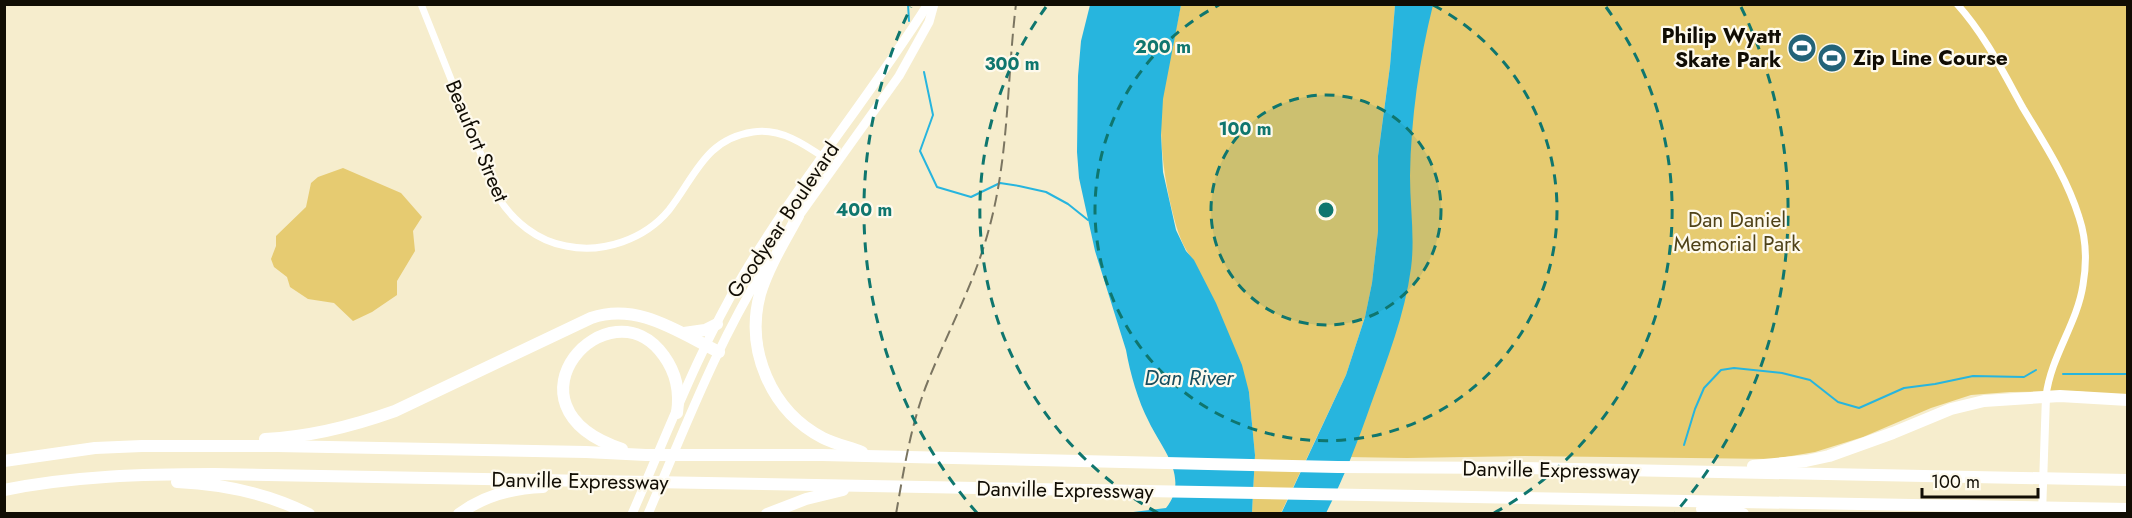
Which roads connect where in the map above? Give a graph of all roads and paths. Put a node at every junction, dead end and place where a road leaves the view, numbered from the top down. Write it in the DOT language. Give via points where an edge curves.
graph roads {
  1 [pos="421,4"];
  2 [pos="928,4"];
  3 [pos="934,4"];
  4 [pos="1957,4"];
  5 [pos="823,157"];
  6 [pos="835,165"];
  7 [pos="798,216"];
  8 [pos="717,324"];
  9 [pos="683,333"];
  10 [pos="706,345"];
  11 [pos="719,352"];
  12 [pos="2046,396"];
  13 [pos="2127,400"];
  14 [pos="675,416"];
  15 [pos="142,446"];
  16 [pos="638,454"];
  17 [pos="876,457"];
  18 [pos="4,461"];
  19 [pos="1626,471"];
  20 [pos="113,477"];
  21 [pos="2127,480"];
  22 [pos="584,482"];
  23 [pos="863,486"];
  24 [pos="4,490"];
  25 [pos="1570,499"];
  26 [pos="2127,509"];
  27 [pos="309,513"];
  28 [pos="459,513"];
  29 [pos="632,513"];
  30 [pos="648,513"];
  31 [pos="767,513"];
  32 [pos="1743,513"];
  33 [pos="2042,513"];
  1 -- 5 [label="street, Beaufort Street" via="498,197 522,225 553,242 573,248 603,247 641,233 669,210 709,152 742,134 764,131 783,135"];
  2 -- 5 [label="main road, Goodyear Boulevard"];
  3 -- 6 [label="main road, Goodyear Boulevard" via="908,61"];
  4 -- 12 [label="street" via="1983,37 2058,167 2080,219 2084,283 2050,373"];
  5 -- 6 [label="street, Beaufort Street"];
  5 -- 8 [label="main road, Goodyear Boulevard" via="759,249"];
  6 -- 7 [label="main road, Goodyear Boulevard"];
  7 -- 11 [label="main road, Goodyear Boulevard" via="763,269"];
  7 -- 17 [label="highway" via="760,294 756,329 760,358 769,384 796,419 822,438"];
  8 -- 9 [label="highway"];
  8 -- 10 [label="main road, Goodyear Boulevard"];
  9 -- 10 [label="highway"];
  9 -- 15 [label="highway" via="646,317 604,313 420,400 361,422 268,439 183,440"];
  10 -- 11 [label="highway"];
  10 -- 14 [label="main road, Goodyear Boulevard"];
  11 -- 30 [label="main road, Goodyear Boulevard"];
  12 -- 13 [label="highway"];
  12 -- 19 [label="highway" via="1967,404 1852,449 1806,460"];
  12 -- 33 [label="street"];
  14 -- 16 [label="highway" via="678,394 674,375 654,345 636,335 618,332 583,346 567,371 567,407 578,424 596,439"];
  14 -- 29 [label="main road, Goodyear Boulevard"];
  15 -- 16 [label="highway, Danville Expressway"];
  15 -- 18 [label="highway, Danville Expressway" via="95,448"];
  16 -- 17 [label="highway, Danville Expressway"];
  17 -- 19 [label="highway, Danville Expressway"];
  19 -- 21 [label="highway, Danville Expressway"];
  20 -- 22 [label="highway, Danville Expressway" via="214,474"];
  20 -- 24 [label="highway, Danville Expressway"];
  20 -- 27 [label="highway" via="227,486"];
  22 -- 23 [label="highway, Danville Expressway"];
  22 -- 28 [label="highway" via="499,494"];
  23 -- 25 [label="highway, Danville Expressway"];
  23 -- 31 [label="highway"];
  25 -- 26 [label="highway, Danville Expressway"];
  25 -- 32 [label="highway" via="1592,506 1684,507"];
}
